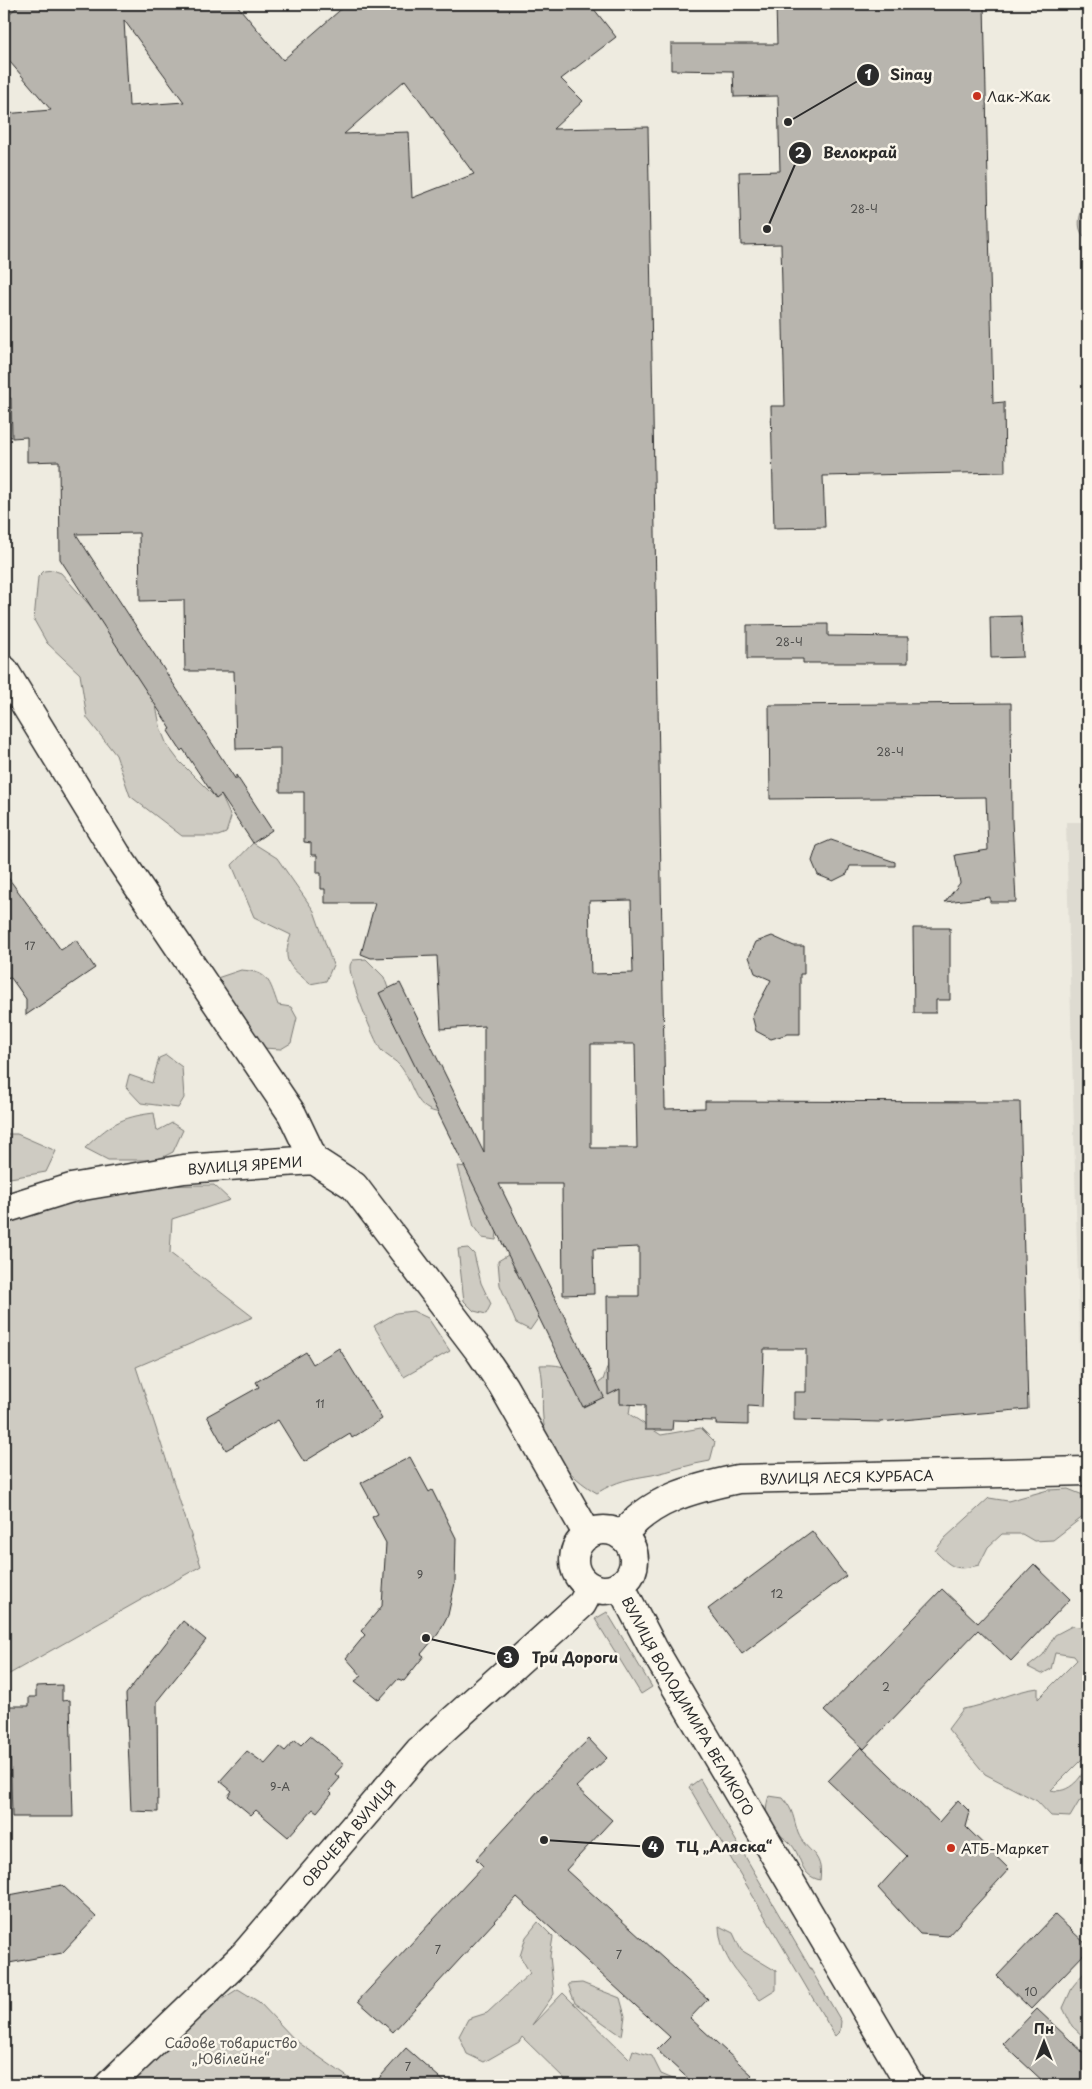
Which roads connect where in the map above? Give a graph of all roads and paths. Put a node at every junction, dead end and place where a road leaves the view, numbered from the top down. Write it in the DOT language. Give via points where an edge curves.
graph roads {
  1 [pos="4,670"];
  2 [pos="314,1160"];
  3 [pos="4,1210"];
  4 [pos="1088,1471"];
  5 [pos="588,1535"];
  6 [pos="622,1536"];
  7 [pos="620,1586"];
  8 [pos="592,1587"];
  9 [pos="109,2085"];
  10 [pos="910,2085"];
  1 -- 2 [label="street" via="117,855 292,1114"];
  2 -- 3 [label="street, ВУЛИЦЯ ЯРЕМИ" via="184,1169 71,1188"];
  2 -- 5 [label="street, ВУЛИЦЯ ЯРЕМИ" via="354,1186 480,1352 503,1386"];
  4 -- 6 [label="street, ВУЛИЦЯ ЛЕСЯ КУРБАСА" via="738,1479 703,1486 673,1497 646,1511"];
  5 -- 6 [label="street" via="599,1530"];
  5 -- 8 [label="street" via="575,1553 574,1565 579,1576"];
  6 -- 7 [label="street" via="630,1544 634,1567"];
  7 -- 8 [label="street" via="610,1590"];
  7 -- 10 [label="street, ВУЛИЦЯ ВОЛОДИМИРА ВЕЛИКОГО" via="653,1648"];
  8 -- 9 [label="street, ОВОЧЕВА ВУЛИЦЯ" via="582,1604 419,1751 244,1955"];
}
